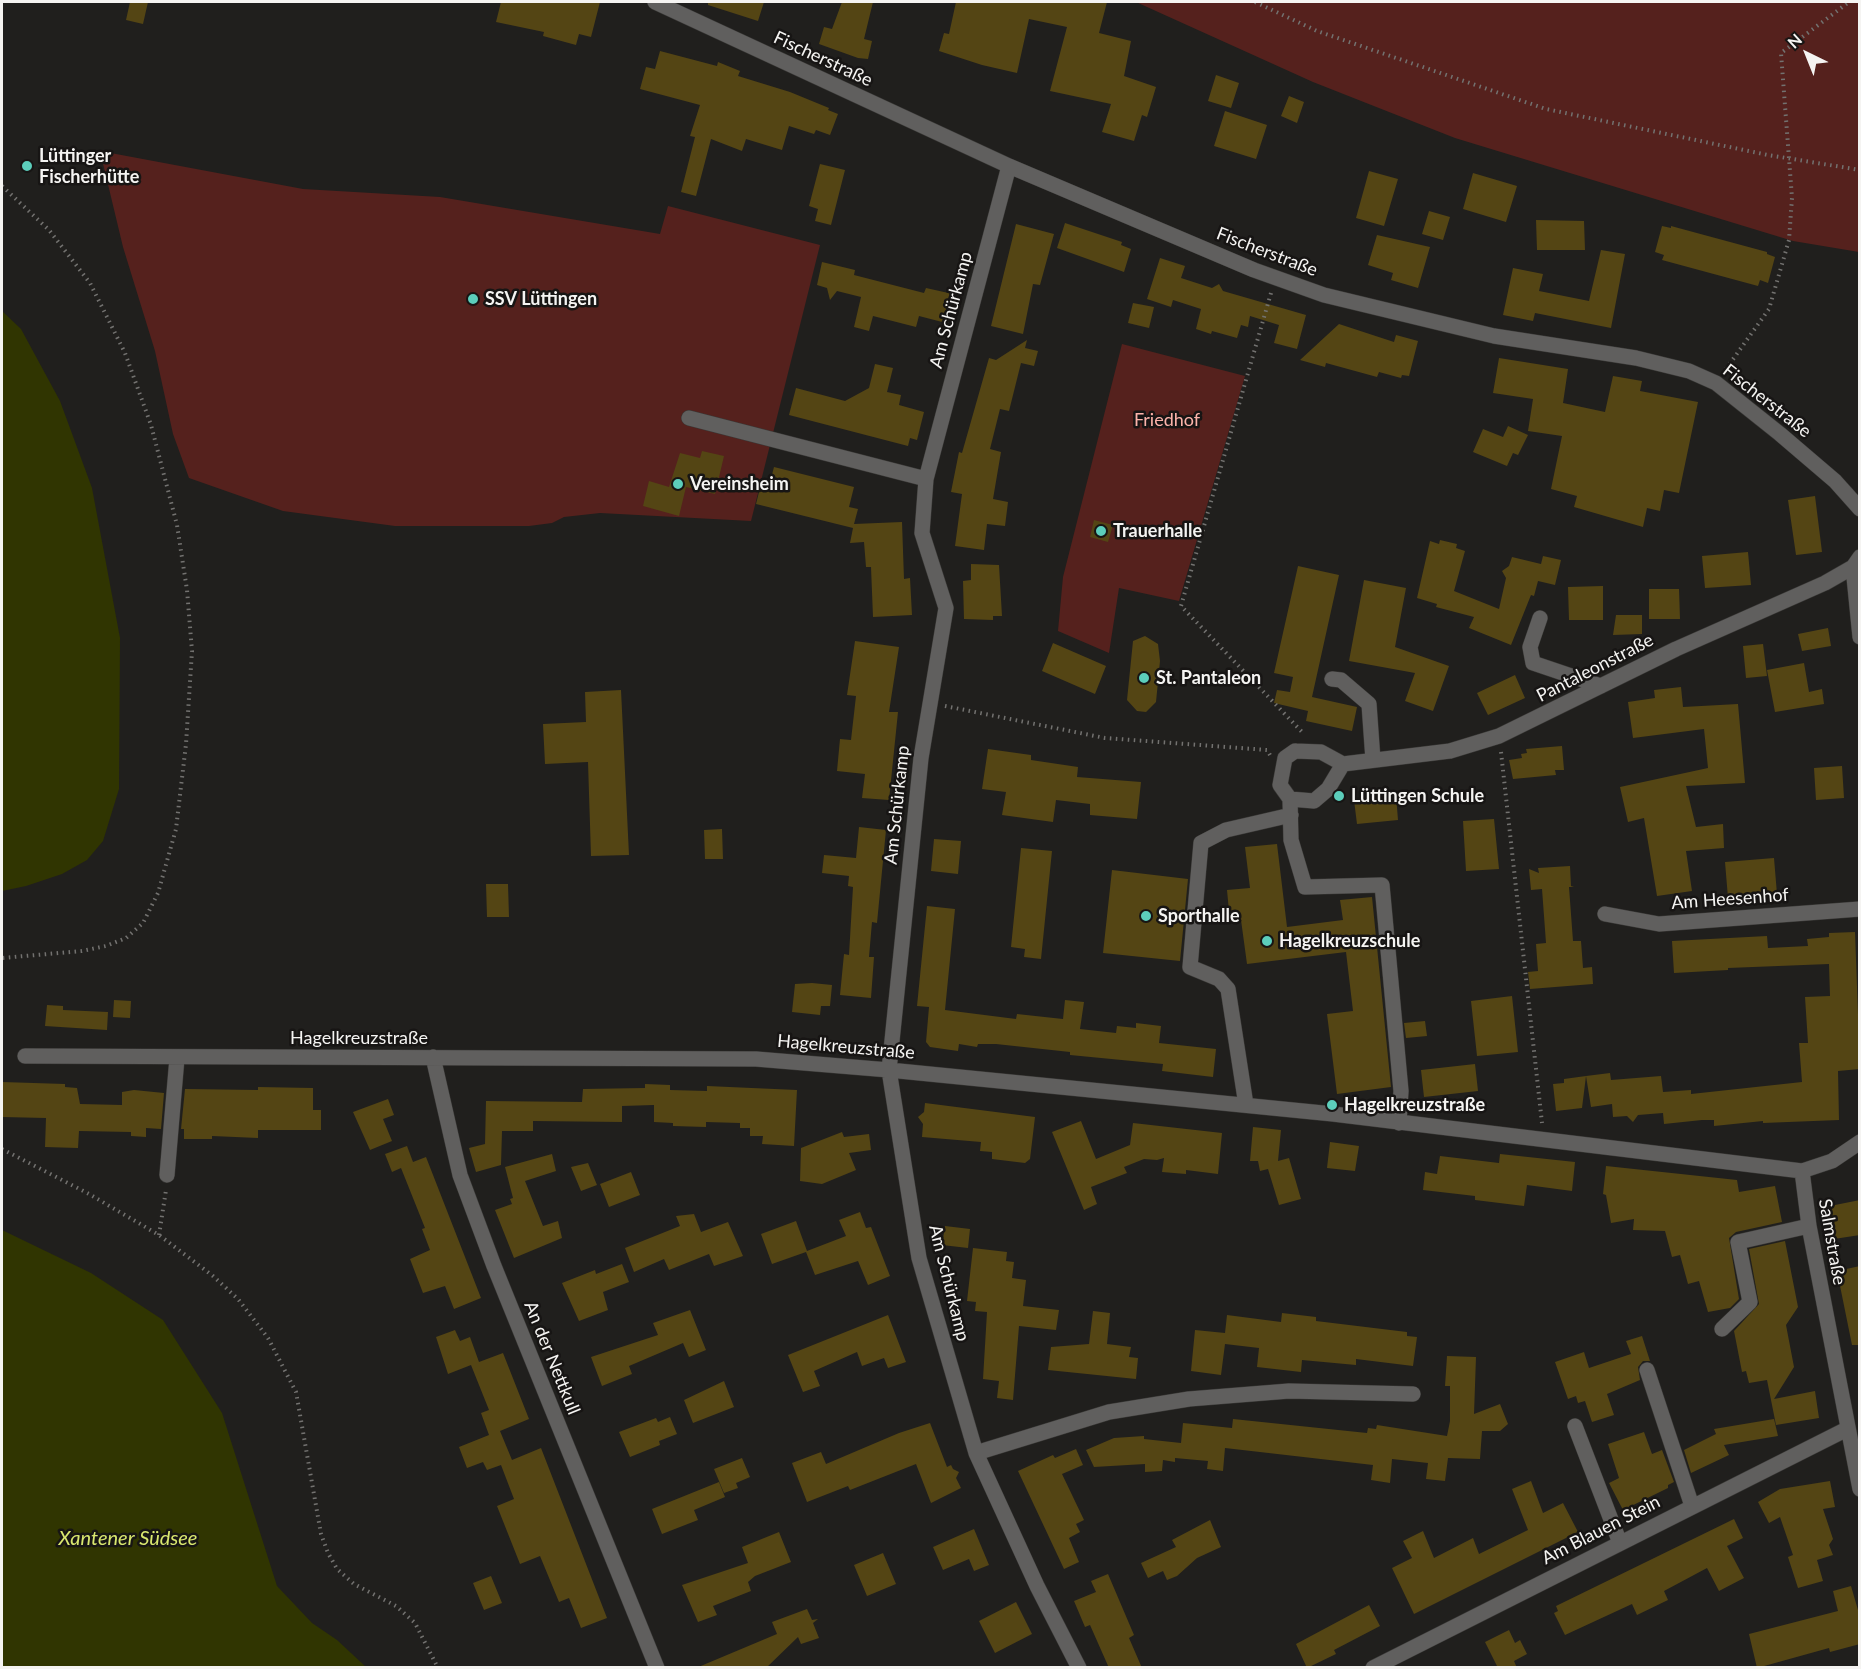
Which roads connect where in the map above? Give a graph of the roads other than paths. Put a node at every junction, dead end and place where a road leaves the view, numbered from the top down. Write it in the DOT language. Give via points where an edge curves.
graph roads {
  1 [pos="655,2"];
  2 [pos="1009,166"];
  3 [pos="689,418"];
  4 [pos="926,479"];
  5 [pos="1860,509"];
  6 [pos="1856,562"];
  7 [pos="1540,618"];
  8 [pos="1860,637"];
  9 [pos="1332,679"];
  10 [pos="1601,687"];
  11 [pos="1373,760"];
  12 [pos="1343,764"];
  13 [pos="1290,799"];
  14 [pos="1291,815"];
  15 [pos="1860,909"];
  16 [pos="1605,914"];
  17 [pos="25,1056"];
  18 [pos="433,1057"];
  19 [pos="177,1058"];
  20 [pos="889,1070"];
  21 [pos="1246,1105"];
  22 [pos="1399,1123"];
  23 [pos="1858,1146"];
  24 [pos="1802,1171"];
  25 [pos="167,1174"];
  26 [pos="1809,1226"];
  27 [pos="1722,1329"];
  28 [pos="1647,1370"];
  29 [pos="1413,1394"];
  30 [pos="1575,1426"];
  31 [pos="1847,1429"];
  32 [pos="976,1453"];
  33 [pos="1860,1489"];
  34 [pos="1692,1506"];
  35 [pos="1620,1543"];
  36 [pos="657,1668"];
  37 [pos="1079,1668"];
  38 [pos="1373,1668"];
  1 -- 2 [label="street, Fischerstraße"];
  2 -- 4 [label="street, Am Schürkamp"];
  2 -- 5 [label="street, Fischerstraße" via="1324,296 1494,336 1636,358 1689,371 1716,383 1835,482"];
  3 -- 4 [label="street"];
  4 -- 20 [label="street, Am Schürkamp" via="922,533 945,608 921,758"];
  6 -- 8 [label="street"];
  6 -- 10 [label="street, Pantaleonstraße" via="1826,583 1676,649"];
  7 -- 10 [label="street" via="1530,647 1533,663"];
  9 -- 11 [label="street" via="1341,680 1369,704"];
  10 -- 11 [label="street, Pantaleonstraße" via="1499,736 1450,751"];
  11 -- 12 [label="street, Pantaleonstraße"];
  12 -- 13 [label="street" via="1328,789 1314,801"];
  12 -- 13 [label="street" via="1321,752 1295,751 1285,758 1280,785"];
  13 -- 14 [label="street"];
  14 -- 21 [label="street" via="1227,830 1201,843 1190,967 1219,978 1228,989"];
  14 -- 22 [label="street" via="1291,840 1305,887 1382,885 1401,1091"];
  15 -- 16 [label="street, Am Heesenhof" via="1659,924"];
  17 -- 19 [label="street, Hagelkreuzstraße"];
  18 -- 19 [label="street, Hagelkreuzstraße"];
  18 -- 20 [label="street, Hagelkreuzstraße" via="756,1059"];
  18 -- 36 [label="street, An der Nettkull" via="460,1175"];
  19 -- 25 [label="street"];
  20 -- 21 [label="street, Hagelkreuzstraße"];
  20 -- 32 [label="street, Am Schürkamp" via="919,1258"];
  21 -- 22 [label="street, Hagelkreuzstraße"];
  22 -- 24 [label="street, Hagelkreuzstraße"];
  23 -- 24 [label="street" via="1832,1161"];
  24 -- 26 [label="street, Salmstraße"];
  26 -- 27 [label="street" via="1738,1242 1750,1302"];
  26 -- 31 [label="street, Salmstraße"];
  28 -- 34 [label="street"];
  29 -- 32 [label="street" via="1288,1391 1189,1399 1109,1412"];
  30 -- 35 [label="street"];
  31 -- 33 [label="street, Salmstraße"];
  31 -- 34 [label="street, Am Blauen Stein"];
  32 -- 37 [label="street, Am Schürkamp"];
  34 -- 35 [label="street, Am Blauen Stein"];
  35 -- 38 [label="street, Am Blauen Stein"];
}
